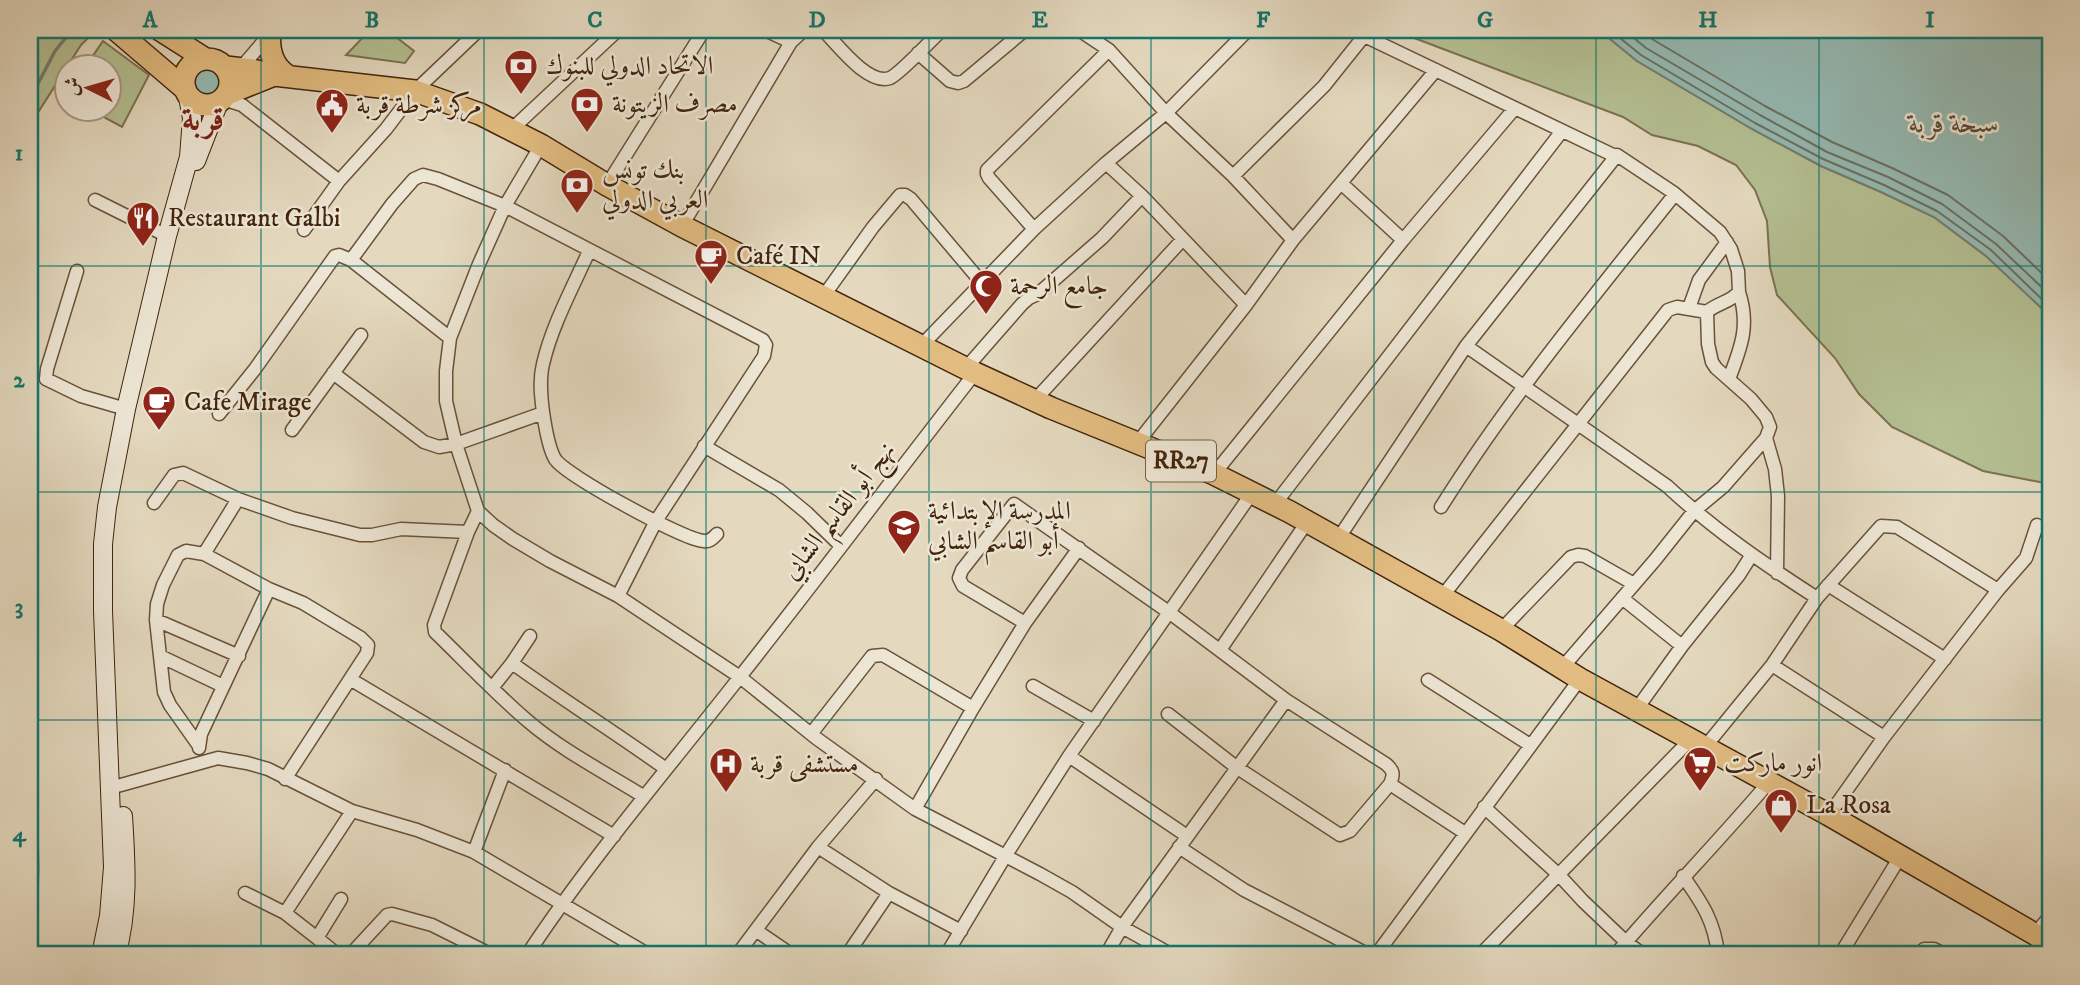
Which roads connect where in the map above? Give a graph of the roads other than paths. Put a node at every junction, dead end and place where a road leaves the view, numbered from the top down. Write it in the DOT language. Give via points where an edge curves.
graph roads {
  1 [pos="116,30"];
  2 [pos="160,30"];
  3 [pos="478,30"];
  4 [pos="618,30"];
  5 [pos="704,30"];
  6 [pos="765,30"];
  7 [pos="804,30"];
  8 [pos="822,30"];
  9 [pos="942,30"];
  10 [pos="1025,30"];
  11 [pos="1079,30"];
  12 [pos="1248,30"];
  13 [pos="272,32"];
  14 [pos="1358,33"];
  15 [pos="791,42"];
  16 [pos="1110,50"];
  17 [pos="918,53"];
  18 [pos="204,58"];
  19 [pos="233,68"];
  20 [pos="1436,70"];
  21 [pos="281,76"];
  22 [pos="186,91"];
  23 [pos="415,91"];
  24 [pos="223,98"];
  25 [pos="1515,108"];
  26 [pos="1166,113"];
  27 [pos="511,130"];
  28 [pos="1562,131"];
  29 [pos="541,145"];
  30 [pos="1617,155"];
  31 [pos="1107,163"];
  32 [pos="1233,176"];
  33 [pos="339,181"];
  34 [pos="1341,183"];
  35 [pos="607,185"];
  36 [pos="1675,194"];
  37 [pos="1142,195"];
  38 [pos="95,200"];
  39 [pos="505,206"];
  40 [pos="682,226"];
  41 [pos="304,229"];
  42 [pos="1034,229"];
  43 [pos="167,236"];
  44 [pos="1183,239"];
  45 [pos="1293,240"];
  46 [pos="1402,240"];
  47 [pos="1727,242"];
  48 [pos="589,251"];
  49 [pos="351,260"];
  50 [pos="77,271"];
  51 [pos="982,283"];
  52 [pos="1739,292"];
  53 [pos="823,297"];
  54 [pos="1246,305"];
  55 [pos="1689,308"];
  56 [pos="1707,312"];
  57 [pos="361,335"];
  58 [pos="450,338"];
  59 [pos="922,346"];
  60 [pos="1466,346"];
  61 [pos="970,370"];
  62 [pos="333,373"];
  63 [pos="1729,379"];
  64 [pos="1525,385"];
  65 [pos="1035,400"];
  66 [pos="126,409"];
  67 [pos="543,413"];
  68 [pos="219,414"];
  69 [pos="1578,423"];
  70 [pos="292,430"];
  71 [pos="1766,438"];
  72 [pos="1138,442"];
  73 [pos="456,444"];
  74 [pos="704,446"];
  75 [pos="1214,474"];
  76 [pos="1252,494"];
  77 [pos="238,499"];
  78 [pos="154,503"];
  79 [pos="1275,504"];
  80 [pos="1441,507"];
  81 [pos="478,511"];
  82 [pos="1694,511"];
  83 [pos="656,521"];
  84 [pos="1307,522"];
  85 [pos="2037,525"];
  86 [pos="468,532"];
  87 [pos="717,534"];
  88 [pos="1338,539"];
  89 [pos="841,546"];
  90 [pos="1079,548"];
  91 [pos="204,554"];
  92 [pos="1751,556"];
  93 [pos="1777,573"];
  94 [pos="1634,584"];
  95 [pos="1828,585"];
  96 [pos="269,589"];
  97 [pos="1998,590"];
  98 [pos="618,596"];
  99 [pos="1441,598"];
  100 [pos="1622,598"];
  101 [pos="1817,598"];
  102 [pos="1170,613"];
  103 [pos="156,620"];
  104 [pos="1025,622"];
  105 [pos="1501,630"];
  106 [pos="530,636"];
  107 [pos="1682,646"];
  108 [pos="1220,650"];
  109 [pos="160,656"];
  110 [pos="239,656"];
  111 [pos="1945,659"];
  112 [pos="512,663"];
  113 [pos="1772,665"];
  114 [pos="1571,673"];
  115 [pos="740,677"];
  116 [pos="350,679"];
  117 [pos="1428,680"];
  118 [pos="223,686"];
  119 [pos="1033,686"];
  120 [pos="492,688"];
  121 [pos="1286,700"];
  122 [pos="972,708"];
  123 [pos="1636,710"];
  124 [pos="1168,714"];
  125 [pos="1094,721"];
  126 [pos="811,734"];
  127 [pos="1884,737"];
  128 [pos="1698,743"];
  129 [pos="1531,745"];
  130 [pos="199,746"];
  131 [pos="1069,756"];
  132 [pos="198,762"];
  133 [pos="1236,767"];
  134 [pos="666,769"];
  135 [pos="505,770"];
  136 [pos="285,779"];
  137 [pos="876,779"];
  138 [pos="1769,782"];
  139 [pos="1390,784"];
  140 [pos="116,787"];
  141 [pos="643,796"];
  142 [pos="1484,807"];
  143 [pos="915,809"];
  144 [pos="352,811"];
  145 [pos="1829,815"];
  146 [pos="1465,833"];
  147 [pos="614,836"];
  148 [pos="1183,841"];
  149 [pos="818,847"];
  150 [pos="474,852"];
  151 [pos="1006,855"];
  152 [pos="1900,858"];
  153 [pos="1559,875"];
  154 [pos="1684,876"];
  155 [pos="245,893"];
  156 [pos="889,893"];
  157 [pos="341,899"];
  158 [pos="562,903"];
  159 [pos="285,913"];
  160 [pos="2050,916"];
  161 [pos="1122,927"];
  162 [pos="757,930"];
  163 [pos="961,931"];
  164 [pos="317,938"];
  165 [pos="2043,939"];
  166 [pos="1626,942"];
  167 [pos="101,955"];
  168 [pos="116,955"];
  169 [pos="338,955"];
  170 [pos="350,955"];
  171 [pos="492,955"];
  172 [pos="527,955"];
  173 [pos="649,955"];
  174 [pos="737,955"];
  175 [pos="792,955"];
  176 [pos="847,955"];
  177 [pos="946,955"];
  178 [pos="1106,955"];
  179 [pos="1172,955"];
  180 [pos="1369,955"];
  181 [pos="1376,955"];
  182 [pos="1480,955"];
  183 [pos="1615,955"];
  184 [pos="1644,955"];
  185 [pos="1718,955"];
  186 [pos="1840,955"];
  187 [pos="1919,955"];
  188 [pos="1946,955"];
  1 -- 22 [label="highway"];
  2 -- 18 [label="highway, RR27"];
  3 -- 23 [label="street"];
  4 -- 27 [label="street"];
  5 -- 35 [label="street"];
  6 -- 15 [label="street"];
  7 -- 15 [label="street"];
  8 -- 17 [label="street" via="871,77 890,78"];
  9 -- 17 [label="street"];
  10 -- 17 [label="street" via="964,81 954,84"];
  11 -- 16 [label="street"];
  12 -- 26 [label="street"];
  13 -- 19 [label="street"];
  13 -- 21 [label="highway" via="271,51"];
  14 -- 20 [label="street"];
  14 -- 32 [label="street" via="1324,86"];
  15 -- 40 [label="street"];
  16 -- 26 [label="street"];
  16 -- 42 [label="street" via="987,170"];
  18 -- 19 [label="highway, RR27"];
  18 -- 22 [label="highway" via="189,67"];
  19 -- 21 [label="highway, RR27"];
  19 -- 24 [label="highway"];
  20 -- 25 [label="street"];
  20 -- 34 [label="street"];
  21 -- 23 [label="highway, RR27"];
  21 -- 24 [label="highway, RR27"];
  22 -- 24 [label="highway" via="201,104"];
  22 -- 43 [label="main road" via="192,118 189,157"];
  23 -- 27 [label="highway, RR27"];
  23 -- 33 [label="street"];
  24 -- 33 [label="street" via="242,105"];
  24 -- 140 [label="main road" via="200,148 182,211 114,508 110,546"];
  25 -- 28 [label="street"];
  25 -- 46 [label="street"];
  26 -- 31 [label="street"];
  26 -- 32 [label="street"];
  27 -- 29 [label="highway, RR27"];
  28 -- 30 [label="street"];
  28 -- 79 [label="street"];
  29 -- 35 [label="highway, RR27"];
  29 -- 39 [label="street"];
  30 -- 36 [label="street"];
  30 -- 60 [label="street"];
  31 -- 37 [label="street"];
  31 -- 42 [label="street"];
  32 -- 45 [label="street"];
  33 -- 41 [label="street"];
  34 -- 45 [label="street"];
  34 -- 46 [label="street"];
  35 -- 40 [label="highway, RR27"];
  36 -- 47 [label="street"];
  36 -- 64 [label="street"];
  37 -- 44 [label="street"];
  37 -- 61 [label="street, نهج أبو القاسم الشابي" via="1102,238 1022,304"];
  38 -- 43 [label="street"];
  39 -- 48 [label="street"];
  39 -- 49 [label="street" via="423,175 392,204"];
  39 -- 58 [label="street"];
  40 -- 53 [label="highway, RR27"];
  42 -- 51 [label="street"];
  43 -- 66 [label="main road"];
  44 -- 54 [label="street"];
  44 -- 65 [label="street"];
  45 -- 54 [label="street"];
  46 -- 75 [label="street"];
  47 -- 52 [label="street" via="1738,271"];
  47 -- 55 [label="street" via="1699,280"];
  48 -- 67 [label="street" via="542,366"];
  48 -- 74 [label="street" via="766,345 764,356"];
  49 -- 58 [label="street"];
  49 -- 68 [label="street" via="335,256"];
  50 -- 66 [label="street" via="46,379 81,396"];
  51 -- 53 [label="street" via="911,199 900,195"];
  51 -- 59 [label="street"];
  52 -- 56 [label="street"];
  52 -- 63 [label="street" via="1744,335"];
  53 -- 59 [label="highway, RR27"];
  54 -- 72 [label="street"];
  55 -- 56 [label="street"];
  55 -- 69 [label="street" via="1668,310"];
  56 -- 63 [label="street" via="1712,362"];
  57 -- 62 [label="street"];
  58 -- 73 [label="street" via="445,384"];
  59 -- 61 [label="highway, RR27"];
  60 -- 64 [label="street"];
  60 -- 88 [label="street"];
  61 -- 65 [label="highway, RR27"];
  61 -- 89 [label="street, نهج أبو القاسم الشابي"];
  62 -- 70 [label="street"];
  62 -- 73 [label="street" via="424,442 439,447"];
  63 -- 71 [label="street" via="1766,417 1770,427"];
  64 -- 69 [label="street"];
  64 -- 80 [label="street"];
  65 -- 72 [label="highway, RR27"];
  66 -- 140 [label="main road" via="103,544 103,611"];
  67 -- 73 [label="street"];
  67 -- 83 [label="street" via="555,458 566,470"];
  69 -- 82 [label="street" via="1667,486"];
  69 -- 99 [label="street"];
  71 -- 82 [label="street" via="1723,487"];
  71 -- 93 [label="street" via="1778,496"];
  72 -- 75 [label="highway, RR27"];
  73 -- 81 [label="street"];
  74 -- 83 [label="street"];
  74 -- 89 [label="street" via="779,490"];
  75 -- 76 [label="highway, RR27"];
  76 -- 79 [label="highway, RR27"];
  76 -- 102 [label="street"];
  77 -- 78 [label="street" via="179,473"];
  77 -- 86 [label="street" via="360,535 401,529"];
  77 -- 91 [label="street"];
  79 -- 84 [label="highway, RR27"];
  81 -- 86 [label="street"];
  81 -- 98 [label="street" via="541,556"];
  82 -- 92 [label="street"];
  82 -- 94 [label="street"];
  83 -- 87 [label="street" via="704,541"];
  83 -- 98 [label="street"];
  84 -- 88 [label="highway, RR27"];
  84 -- 108 [label="street"];
  85 -- 97 [label="street" via="2026,558"];
  86 -- 120 [label="street" via="434,629"];
  88 -- 99 [label="highway, RR27"];
  89 -- 115 [label="street, نهج أبو القاسم الشابي"];
  90 -- 102 [label="street"];
  90 -- 104 [label="street"];
  90 -- 104 [label="street" via="1014,504 962,570 963,586"];
  91 -- 96 [label="street"];
  91 -- 103 [label="street" via="186,551 178,555 163,585"];
  92 -- 93 [label="street"];
  92 -- 107 [label="street"];
  93 -- 101 [label="street"];
  94 -- 100 [label="street"];
  94 -- 105 [label="street" via="1585,556 1570,557"];
  95 -- 97 [label="street" via="1884,526 1897,527"];
  95 -- 101 [label="street"];
  95 -- 111 [label="street"];
  96 -- 110 [label="street"];
  96 -- 116 [label="street" via="303,604 368,645"];
  97 -- 111 [label="street"];
  98 -- 115 [label="street"];
  99 -- 105 [label="highway, RR27"];
  100 -- 107 [label="street"];
  100 -- 114 [label="street"];
  101 -- 113 [label="street"];
  102 -- 108 [label="street"];
  102 -- 125 [label="street"];
  103 -- 109 [label="street"];
  103 -- 110 [label="street"];
  104 -- 122 [label="street"];
  105 -- 114 [label="highway, RR27"];
  106 -- 112 [label="street"];
  107 -- 123 [label="street"];
  108 -- 121 [label="street"];
  109 -- 118 [label="street"];
  109 -- 130 [label="street" via="164,692"];
  110 -- 118 [label="street"];
  111 -- 127 [label="street"];
  112 -- 120 [label="street"];
  112 -- 134 [label="street"];
  113 -- 127 [label="street"];
  113 -- 128 [label="street"];
  114 -- 123 [label="highway, RR27"];
  114 -- 129 [label="street"];
  115 -- 126 [label="street"];
  115 -- 134 [label="street, نهج أبو القاسم الشابي"];
  116 -- 135 [label="street"];
  116 -- 136 [label="street"];
  117 -- 129 [label="street"];
  118 -- 130 [label="street"];
  119 -- 125 [label="street"];
  120 -- 141 [label="street" via="548,737"];
  121 -- 133 [label="street"];
  121 -- 139 [label="street" via="1386,764 1394,773"];
  122 -- 126 [label="street" via="877,654"];
  122 -- 143 [label="street"];
  123 -- 128 [label="highway, RR27"];
  124 -- 133 [label="street"];
  125 -- 131 [label="street"];
  126 -- 137 [label="street"];
  127 -- 145 [label="street"];
  128 -- 138 [label="highway, RR27"];
  128 -- 153 [label="street"];
  129 -- 142 [label="street"];
  130 -- 132 [label="street"];
  131 -- 148 [label="street"];
  131 -- 151 [label="street"];
  132 -- 136 [label="street" via="232,760 268,769"];
  132 -- 140 [label="street"];
  133 -- 139 [label="street" via="1340,835 1350,831"];
  133 -- 148 [label="street"];
  134 -- 141 [label="street, نهج أبو القاسم الشابي"];
  135 -- 147 [label="street"];
  135 -- 150 [label="street"];
  136 -- 144 [label="street"];
  137 -- 143 [label="street"];
  137 -- 149 [label="street"];
  138 -- 145 [label="highway, RR27"];
  138 -- 154 [label="street"];
  139 -- 146 [label="street"];
  140 -- 167 [label="main road" via="109,916"];
  140 -- 168 [label="main road" via="126,867"];
  141 -- 147 [label="street, نهج أبو القاسم الشابي"];
  142 -- 146 [label="street"];
  142 -- 153 [label="street"];
  143 -- 151 [label="street"];
  144 -- 150 [label="street"];
  144 -- 159 [label="street"];
  145 -- 152 [label="highway, RR27"];
  146 -- 181 [label="street"];
  147 -- 158 [label="street, نهج أبو القاسم الشابي"];
  148 -- 161 [label="street"];
  148 -- 180 [label="street" via="1244,890"];
  149 -- 156 [label="street"];
  149 -- 162 [label="street"];
  150 -- 158 [label="street"];
  151 -- 161 [label="street"];
  151 -- 163 [label="street"];
  152 -- 165 [label="highway, RR27"];
  152 -- 186 [label="street"];
  153 -- 166 [label="street"];
  153 -- 182 [label="street"];
  154 -- 166 [label="street"];
  154 -- 185 [label="street" via="1713,924"];
  155 -- 159 [label="street"];
  156 -- 163 [label="street"];
  156 -- 176 [label="street"];
  157 -- 164 [label="street"];
  158 -- 172 [label="street, نهج أبو القاسم الشابي"];
  158 -- 173 [label="street"];
  159 -- 164 [label="street"];
  160 -- 165 [label="street"];
  161 -- 178 [label="street"];
  161 -- 179 [label="street"];
  162 -- 174 [label="street"];
  162 -- 175 [label="street"];
  163 -- 177 [label="street"];
  164 -- 169 [label="street"];
  166 -- 183 [label="street"];
  166 -- 184 [label="street"];
  170 -- 171 [label="street" via="392,914 432,926"];
  187 -- 188 [label="street" via="1929,948"];
}
